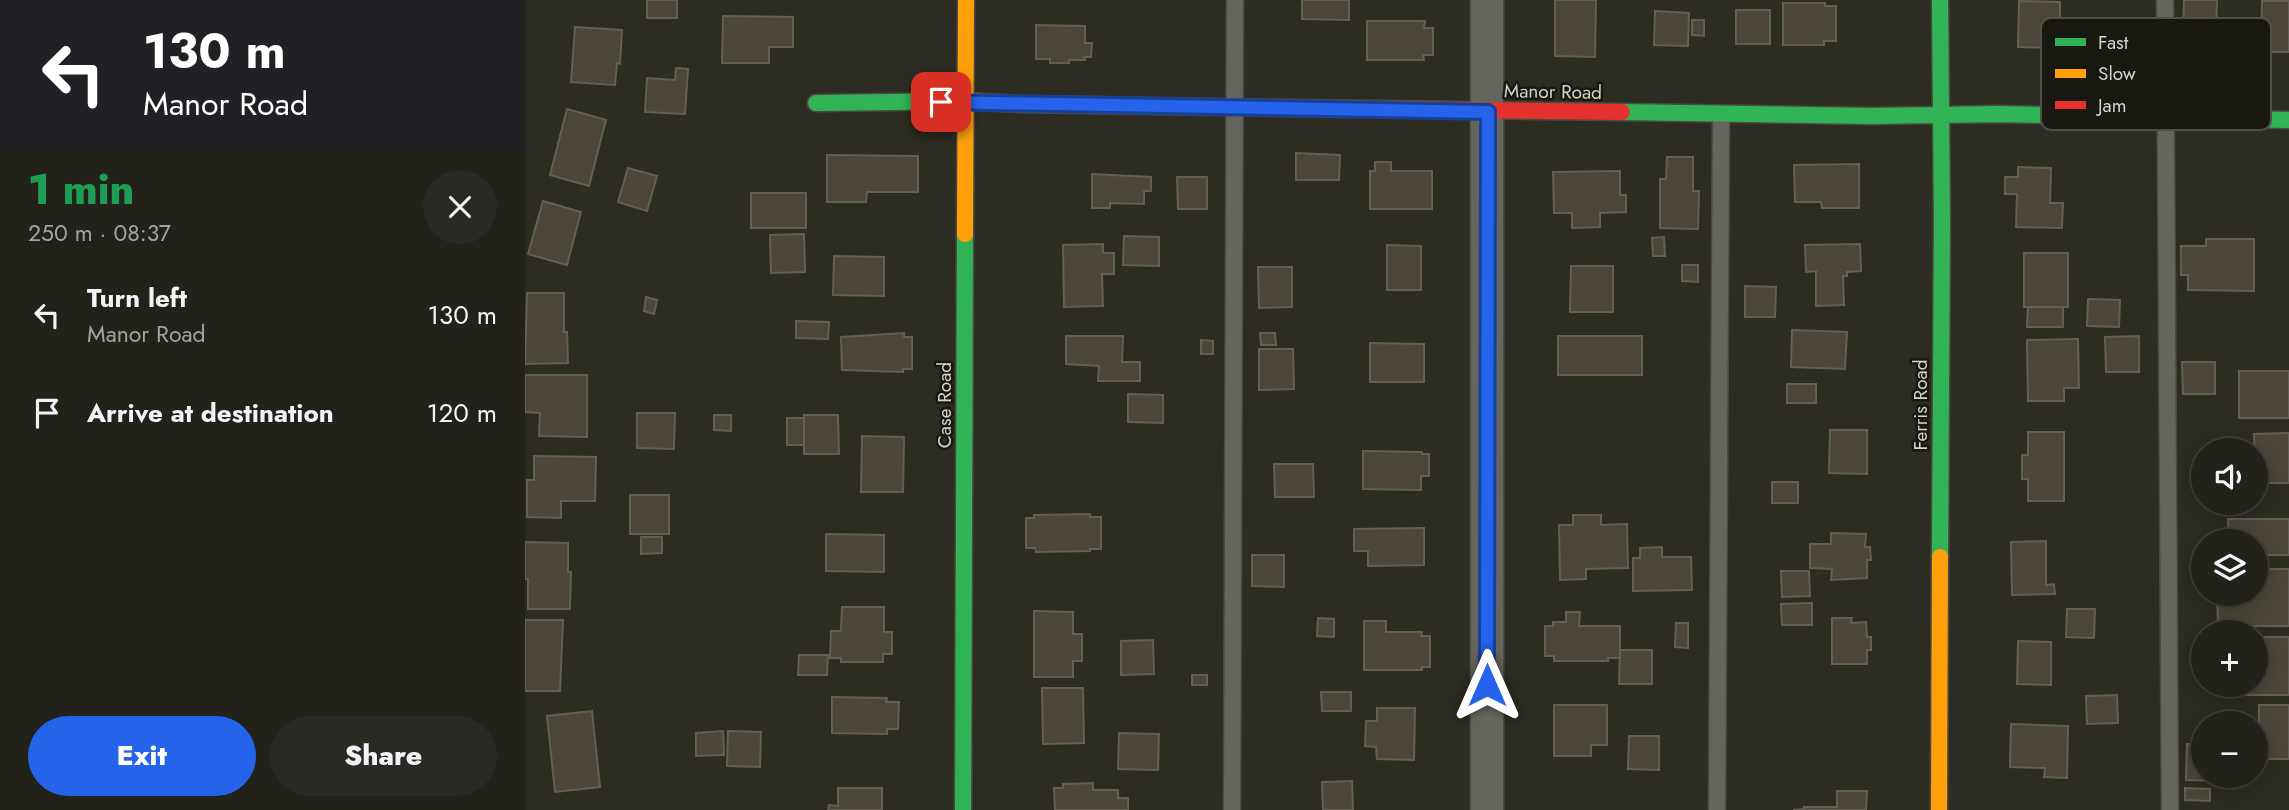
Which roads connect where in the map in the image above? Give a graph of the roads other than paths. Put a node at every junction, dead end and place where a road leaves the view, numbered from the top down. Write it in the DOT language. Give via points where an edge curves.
graph roads {
  1 [pos="966,0"];
  2 [pos="1235,0"];
  3 [pos="1487,0"];
  4 [pos="1940,0"];
  5 [pos="2165,0"];
  6 [pos="2165,18"];
  7 [pos="966,102"];
  8 [pos="816,103"];
  9 [pos="1235,108"];
  10 [pos="1488,112"];
  11 [pos="1721,114"];
  12 [pos="1940,115"];
  13 [pos="2041,115"];
  14 [pos="2271,120"];
  15 [pos="2289,120"];
  16 [pos="2165,130"];
  17 [pos="963,810"];
  18 [pos="1232,810"];
  19 [pos="1487,810"];
  20 [pos="1717,810"];
  21 [pos="1939,810"];
  22 [pos="2170,810"];
  1 -- 7 [label="street, Case Road"];
  2 -- 9 [label="lane"];
  3 -- 10 [label="street"];
  4 -- 12 [label="street, Ferris Road"];
  5 -- 6 [label="lane"];
  7 -- 8 [label="street, Manor Road"];
  7 -- 9 [label="street, Manor Road"];
  7 -- 17 [label="street, Case Road"];
  9 -- 10 [label="street, Manor Road"];
  9 -- 18 [label="lane"];
  10 -- 11 [label="street, Manor Road"];
  10 -- 19 [label="street"];
  11 -- 12 [label="street, Manor Road"];
  11 -- 20 [label="lane"];
  12 -- 13 [label="street, Manor Road"];
  12 -- 21 [label="street, Ferris Road"];
  14 -- 15 [label="street, Manor Road"];
  16 -- 22 [label="lane"];
}
